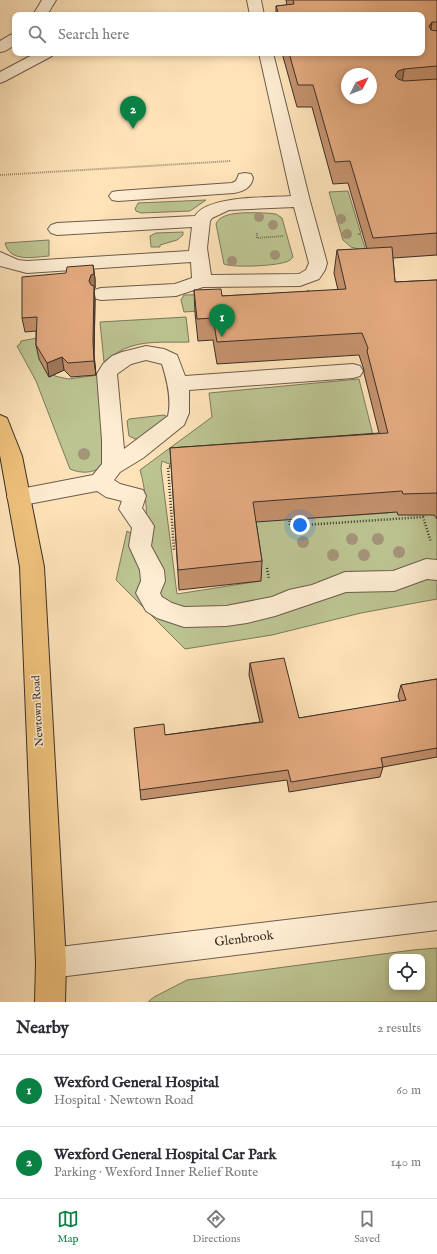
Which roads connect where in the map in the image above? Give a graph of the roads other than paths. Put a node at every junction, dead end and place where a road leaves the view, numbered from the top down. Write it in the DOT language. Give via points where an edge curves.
graph roads {
  1 [pos="49,0"];
  2 [pos="254,0"];
  3 [pos="42,12"];
  4 [pos="257,12"];
  5 [pos="12,40"];
  6 [pos="0,48"];
  7 [pos="41,56"];
  8 [pos="267,56"];
  9 [pos="0,78"];
  10 [pos="245,178"];
  11 [pos="118,196"];
  12 [pos="301,201"];
  13 [pos="201,221"];
  14 [pos="57,229"];
  15 [pos="198,256"];
  16 [pos="0,258"];
  17 [pos="202,281"];
  18 [pos="101,294"];
  19 [pos="353,371"];
  20 [pos="177,384"];
  21 [pos="0,423"];
  22 [pos="106,474"];
  23 [pos="18,497"];
  24 [pos="437,570"];
  25 [pos="437,916"];
  26 [pos="51,963"];
  27 [pos="50,1002"];
  1 -- 3 [label="street"];
  2 -- 4 [label="street"];
  5 -- 6 [label="street"];
  7 -- 9 [label="street"];
  8 -- 12 [label="street"];
  10 -- 11 [label="street" via="244,182 234,188"];
  12 -- 13 [label="street" via="226,205 205,214"];
  12 -- 17 [label="street" via="318,263 318,269 311,277 300,280"];
  13 -- 14 [label="street"];
  13 -- 15 [label="street"];
  15 -- 16 [label="street" via="27,267 13,265"];
  15 -- 17 [label="street"];
  17 -- 18 [label="street" via="176,290"];
  19 -- 20 [label="street"];
  20 -- 22 [label="street" via="177,420"];
  20 -- 22 [label="street" via="170,360 164,356 146,353 133,355 110,367 107,374 113,440"];
  21 -- 23 [label="main road, Newtown Road" via="11,456"];
  22 -- 23 [label="street"];
  22 -- 24 [label="street" via="114,490 135,496 130,509 143,526 140,546 152,570 153,581 148,593 154,604 165,611 184,617 247,613 314,594 345,582 394,580 426,569"];
  23 -- 26 [label="main road, Newtown Road" via="32,567"];
  25 -- 26 [label="street, Glenbrook"];
  26 -- 27 [label="main road, Newtown Road"];
}
